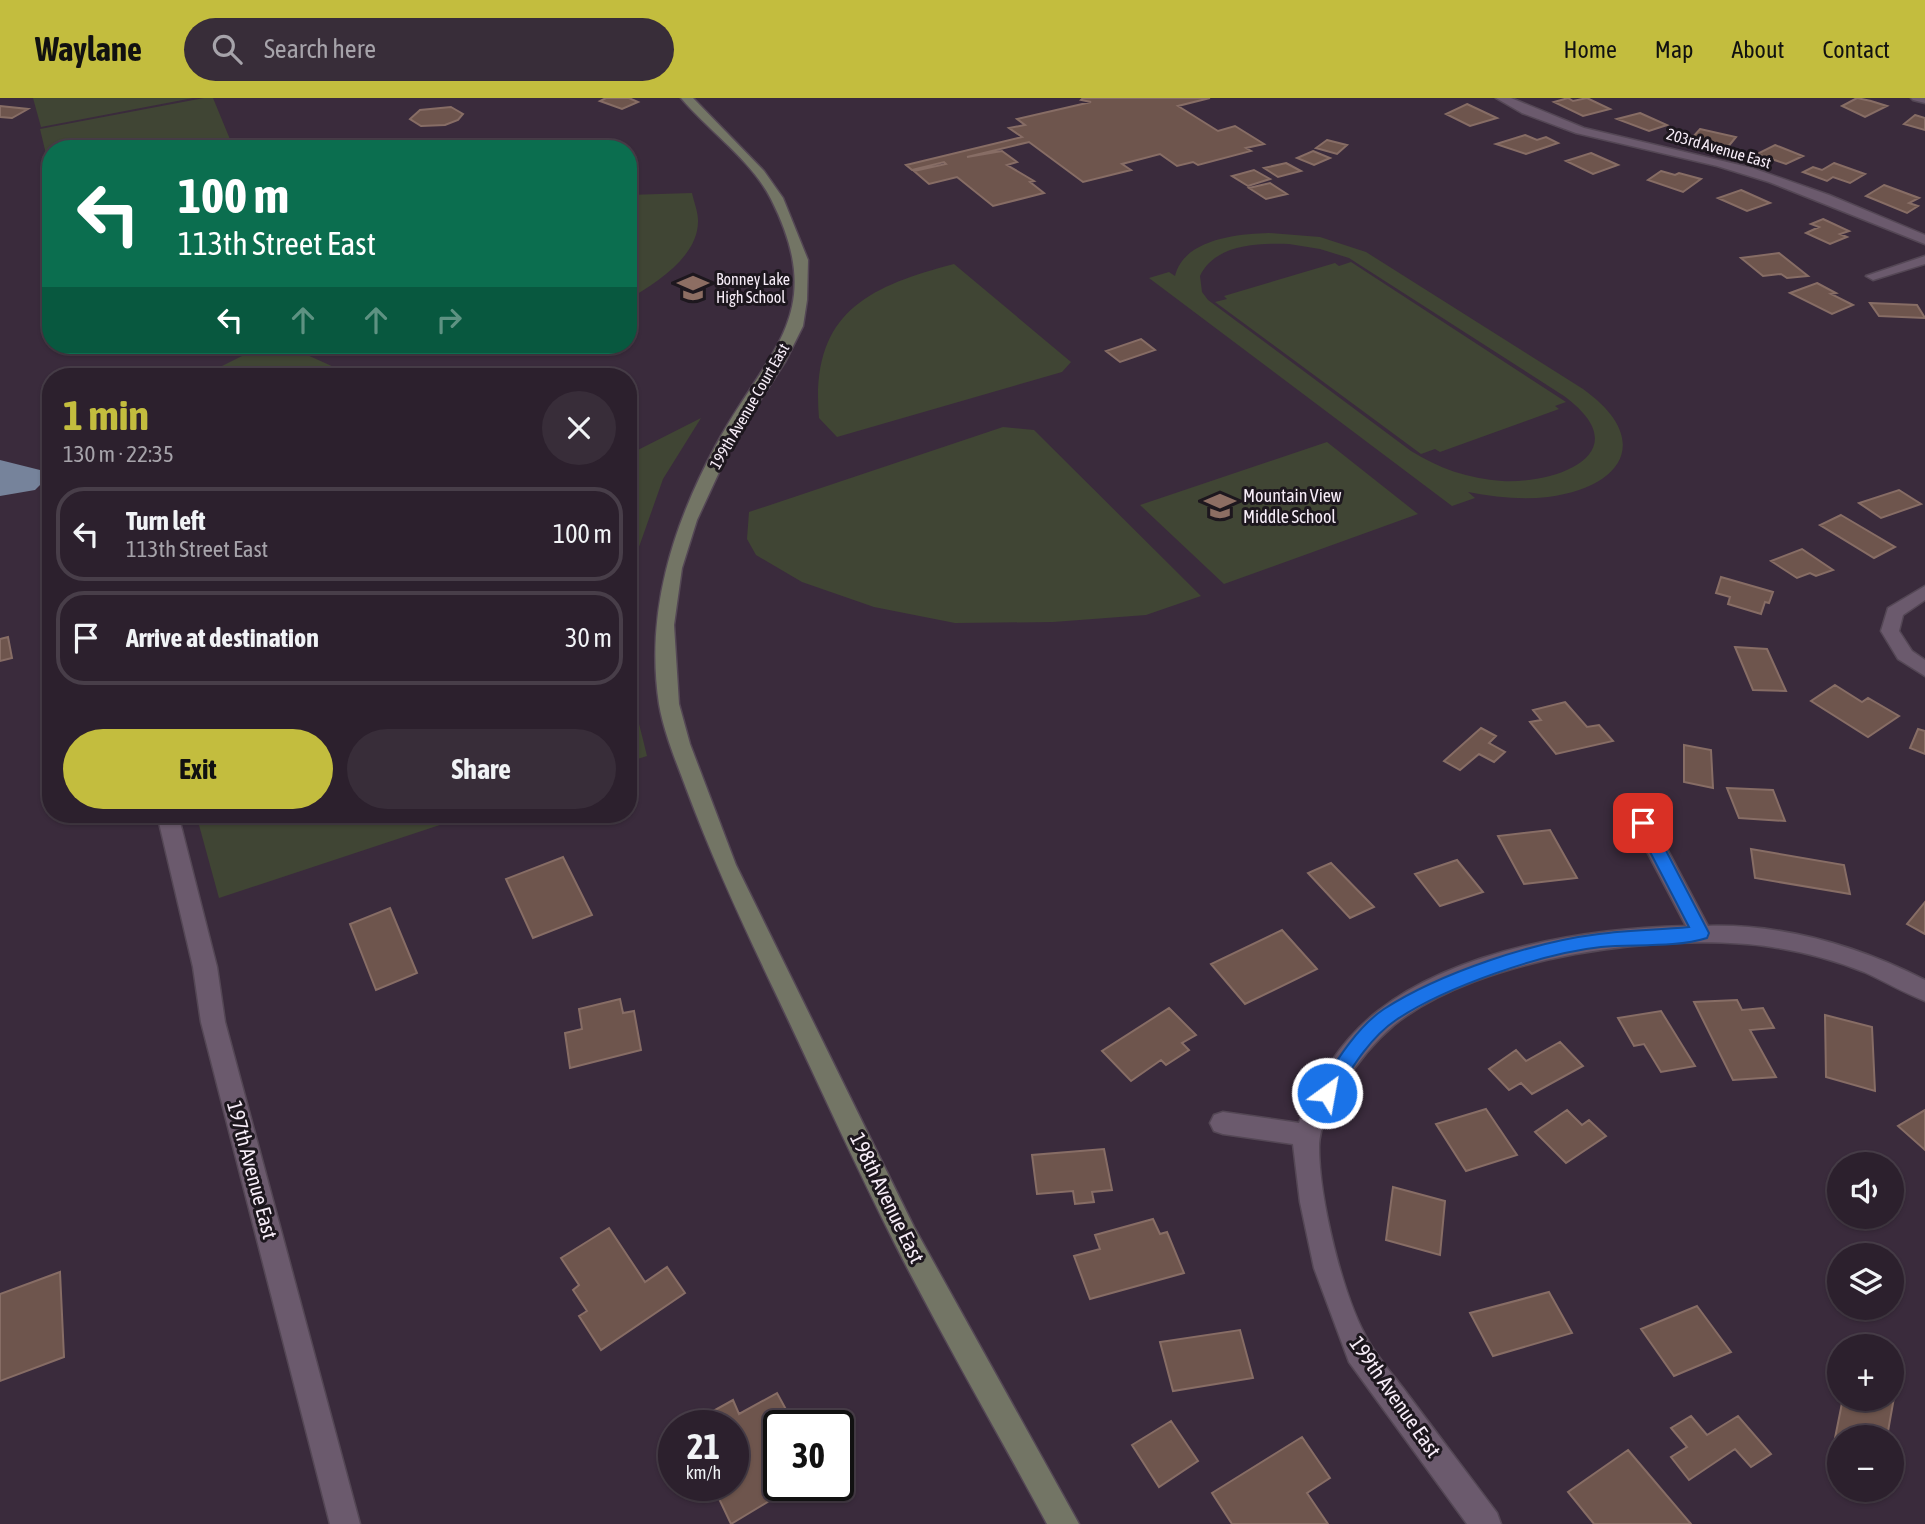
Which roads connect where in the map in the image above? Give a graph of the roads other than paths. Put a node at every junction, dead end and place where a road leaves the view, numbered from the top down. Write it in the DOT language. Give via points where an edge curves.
graph roads {
  1 [pos="687,98"];
  2 [pos="1502,98"];
  3 [pos="1917,98"];
  4 [pos="1925,100"];
  5 [pos="1925,240"];
  6 [pos="1925,260"];
  7 [pos="1873,276"];
  8 [pos="1925,592"];
  9 [pos="1925,670"];
  10 [pos="169,823"];
  11 [pos="1643,823"];
  12 [pos="725,865"];
  13 [pos="1701,933"];
  14 [pos="1925,991"];
  15 [pos="1223,1123"];
  16 [pos="1307,1135"];
  17 [pos="345,1524"];
  18 [pos="1064,1524"];
  19 [pos="1486,1524"];
  1 -- 12 [label="main road, 199th Avenue Court East" via="777,198 801,260 796,326 778,362 724,442 688,520 673,568 665,625 669,704"];
  2 -- 5 [label="street, 203rd Avenue East" via="1563,125 1802,189"];
  3 -- 4 [label="street"];
  6 -- 7 [label="street"];
  8 -- 9 [label="street" via="1894,612 1890,631 1905,655"];
  10 -- 17 [label="street, 197th Avenue East" via="214,1022"];
  11 -- 13 [label="street"];
  12 -- 18 [label="main road, 198th Avenue East" via="905,1236"];
  13 -- 14 [label="street" via="1817,947 1887,971"];
  13 -- 16 [label="street" via="1597,941 1511,961 1411,1002 1388,1015 1350,1056"];
  15 -- 16 [label="street"];
  16 -- 19 [label="street, 199th Avenue East" via="1318,1238 1345,1324 1359,1352"];
}
